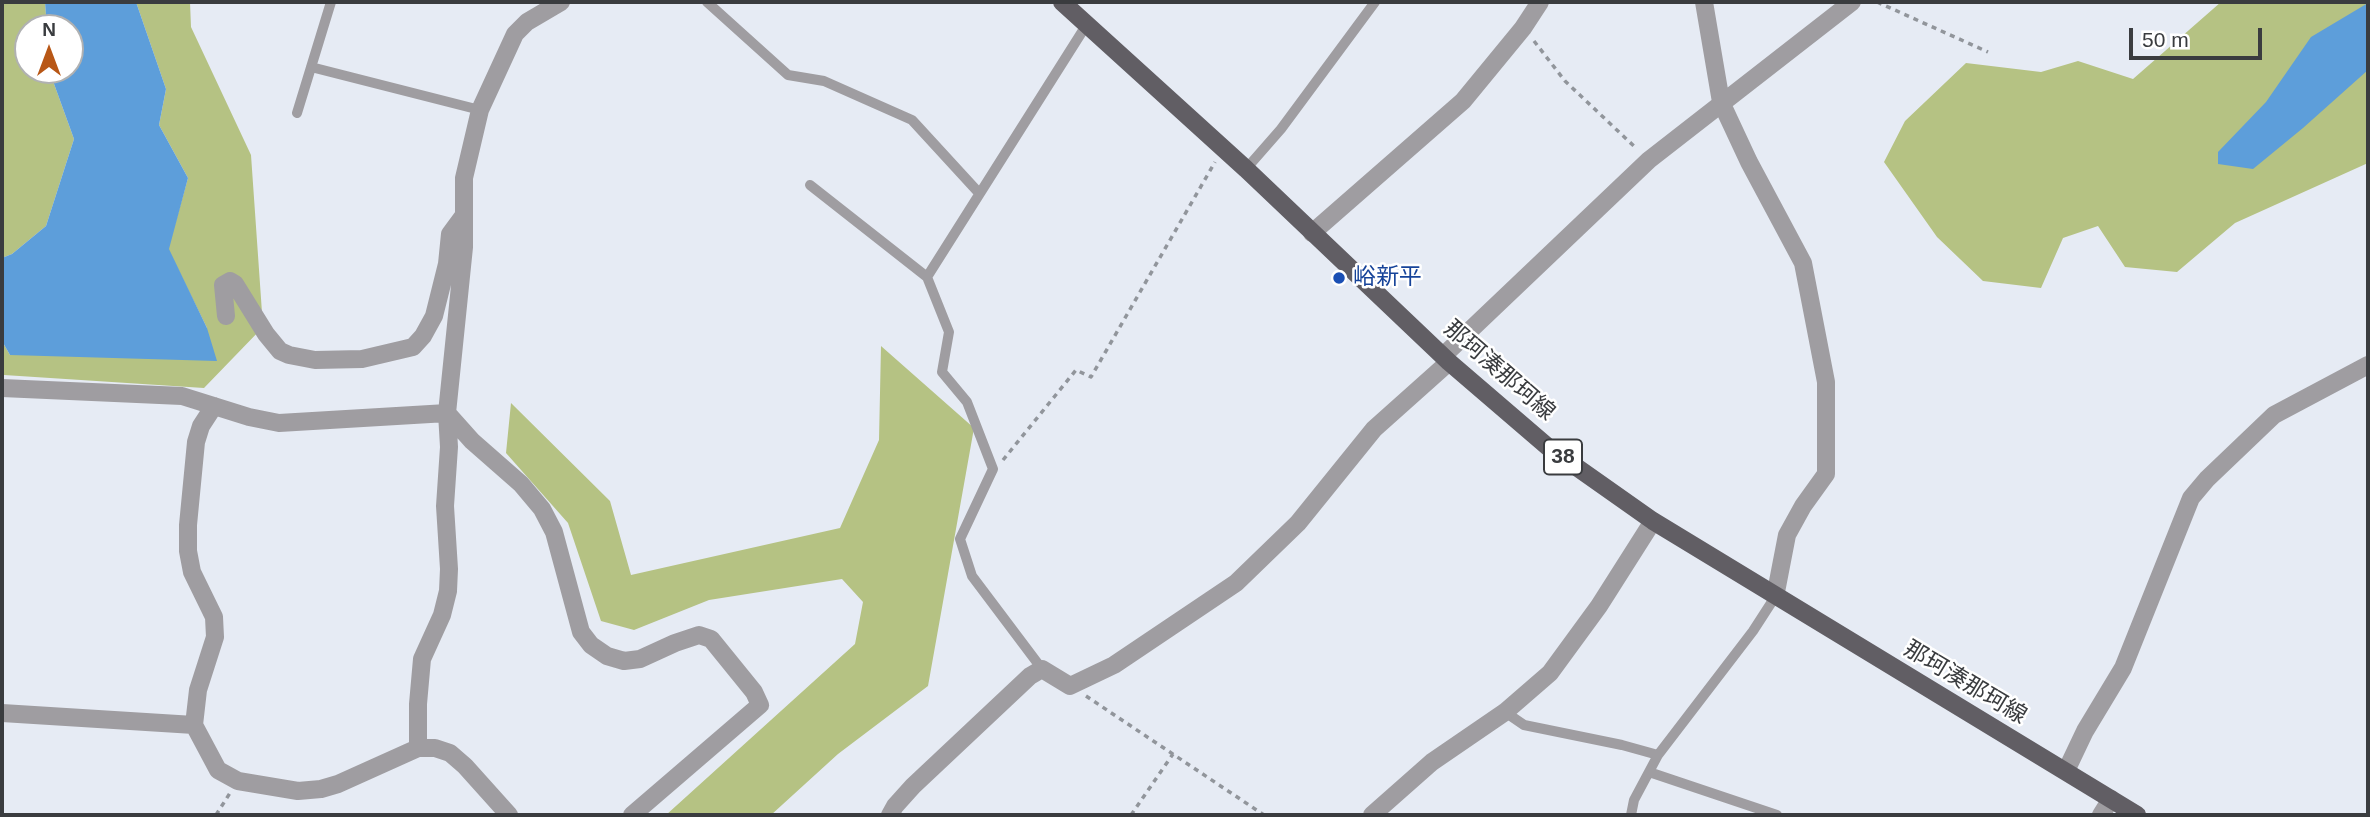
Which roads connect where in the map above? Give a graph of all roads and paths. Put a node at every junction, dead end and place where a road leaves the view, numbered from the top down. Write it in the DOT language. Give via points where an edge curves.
graph roads {
  1 [pos="331,2"];
  2 [pos="561,2"];
  3 [pos="707,2"];
  4 [pos="1062,2"];
  5 [pos="1375,2"];
  6 [pos="1540,2"];
  7 [pos="1704,2"];
  8 [pos="1852,2"];
  9 [pos="1877,2"];
  10 [pos="1087,24"];
  11 [pos="1523,27"];
  12 [pos="1988,52"];
  13 [pos="311,67"];
  14 [pos="1721,102"];
  15 [pos="480,110"];
  16 [pos="297,113"];
  17 [pos="1223,148"];
  18 [pos="1649,160"];
  19 [pos="1246,169"];
  20 [pos="810,186"];
  21 [pos="979,193"];
  22 [pos="464,215"];
  23 [pos="1312,233"];
  24 [pos="927,277"];
  25 [pos="226,316"];
  26 [pos="1446,359"];
  27 [pos="2368,365"];
  28 [pos="2,388"];
  29 [pos="214,406"];
  30 [pos="447,413"];
  31 [pos="990,476"];
  32 [pos="1653,521"];
  33 [pos="1775,597"];
  34 [pos="1042,669"];
  35 [pos="1070,686"];
  36 [pos="1506,712"];
  37 [pos="2,713"];
  38 [pos="194,725"];
  39 [pos="418,748"];
  40 [pos="1173,754"];
  41 [pos="1658,755"];
  42 [pos="2066,771"];
  43 [pos="1649,772"];
  44 [pos="238,781"];
  45 [pos="2111,799"];
  46 [pos="216,815"];
  47 [pos="509,815"];
  48 [pos="632,815"];
  49 [pos="890,815"];
  50 [pos="1131,815"];
  51 [pos="1264,815"];
  52 [pos="1372,815"];
  53 [pos="1631,815"];
  54 [pos="1777,815"];
  55 [pos="2101,815"];
  56 [pos="2137,815"];
  1 -- 13 [label="lane"];
  2 -- 15 [label="street" via="514,34"];
  3 -- 21 [label="lane" via="788,75 824,81 912,120"];
  4 -- 10 [label="main road, 那珂湊那珂線 / 38"];
  5 -- 19 [label="lane"];
  6 -- 11 [label="street"];
  7 -- 14 [label="street"];
  8 -- 14 [label="street"];
  9 -- 12 [label="path"];
  10 -- 17 [label="main road, 那珂湊那珂線 / 38"];
  10 -- 21 [label="lane"];
  11 -- 18 [label="path" via="1565,81"];
  11 -- 23 [label="street" via="1463,101"];
  13 -- 15 [label="lane"];
  13 -- 16 [label="lane"];
  14 -- 18 [label="street"];
  14 -- 33 [label="street" via="1803,263 1826,382 1826,474 1787,535"];
  15 -- 22 [label="street" via="464,178"];
  17 -- 19 [label="main road, 那珂湊那珂線 / 38"];
  17 -- 31 [label="path" via="1091,377 1076,370"];
  18 -- 26 [label="street"];
  19 -- 23 [label="main road, 那珂湊那珂線 / 38"];
  20 -- 24 [label="lane"];
  21 -- 24 [label="lane"];
  22 -- 25 [label="street" via="450,234 434,316 413,347 362,359 315,360 289,355 266,334 230,281 223,285"];
  22 -- 30 [label="street"];
  23 -- 26 [label="main road, 那珂湊那珂線 / 38"];
  24 -- 31 [label="lane" via="950,332 942,372 967,402 993,469"];
  26 -- 32 [label="main road, 那珂湊那珂線 / 38" via="1548,447"];
  26 -- 35 [label="street" via="1374,429 1298,523 1236,583 1114,665"];
  27 -- 42 [label="street" via="2273,415 2191,498 2123,668"];
  28 -- 29 [label="street" via="182,396"];
  29 -- 30 [label="street" via="279,423"];
  29 -- 38 [label="street" via="196,442 188,525 192,572 214,617 215,637 198,690"];
  30 -- 39 [label="street" via="448,591 422,659"];
  30 -- 48 [label="street" via="542,509 554,532 581,632 591,645 624,661 699,635 711,639 754,691 760,705"];
  31 -- 34 [label="lane" via="960,540 972,576"];
  32 -- 33 [label="main road, 那珂湊那珂線 / 38"];
  32 -- 36 [label="street" via="1550,673"];
  33 -- 41 [label="lane"];
  33 -- 42 [label="main road, 那珂湊那珂線 / 38"];
  34 -- 35 [label="street"];
  34 -- 49 [label="street" via="914,786"];
  35 -- 40 [label="path"];
  36 -- 41 [label="lane" via="1524,725"];
  36 -- 52 [label="street" via="1432,762"];
  37 -- 38 [label="street"];
  38 -- 44 [label="street" via="218,770"];
  39 -- 44 [label="street" via="321,789 298,791"];
  39 -- 47 [label="street" via="450,753"];
  40 -- 50 [label="path"];
  40 -- 51 [label="path"];
  41 -- 43 [label="lane"];
  42 -- 45 [label="main road, 那珂湊那珂線 / 38"];
  43 -- 53 [label="lane"];
  43 -- 54 [label="lane"];
  44 -- 46 [label="path"];
  45 -- 55 [label="street"];
  45 -- 56 [label="main road, 那珂湊那珂線 / 38"];
}
